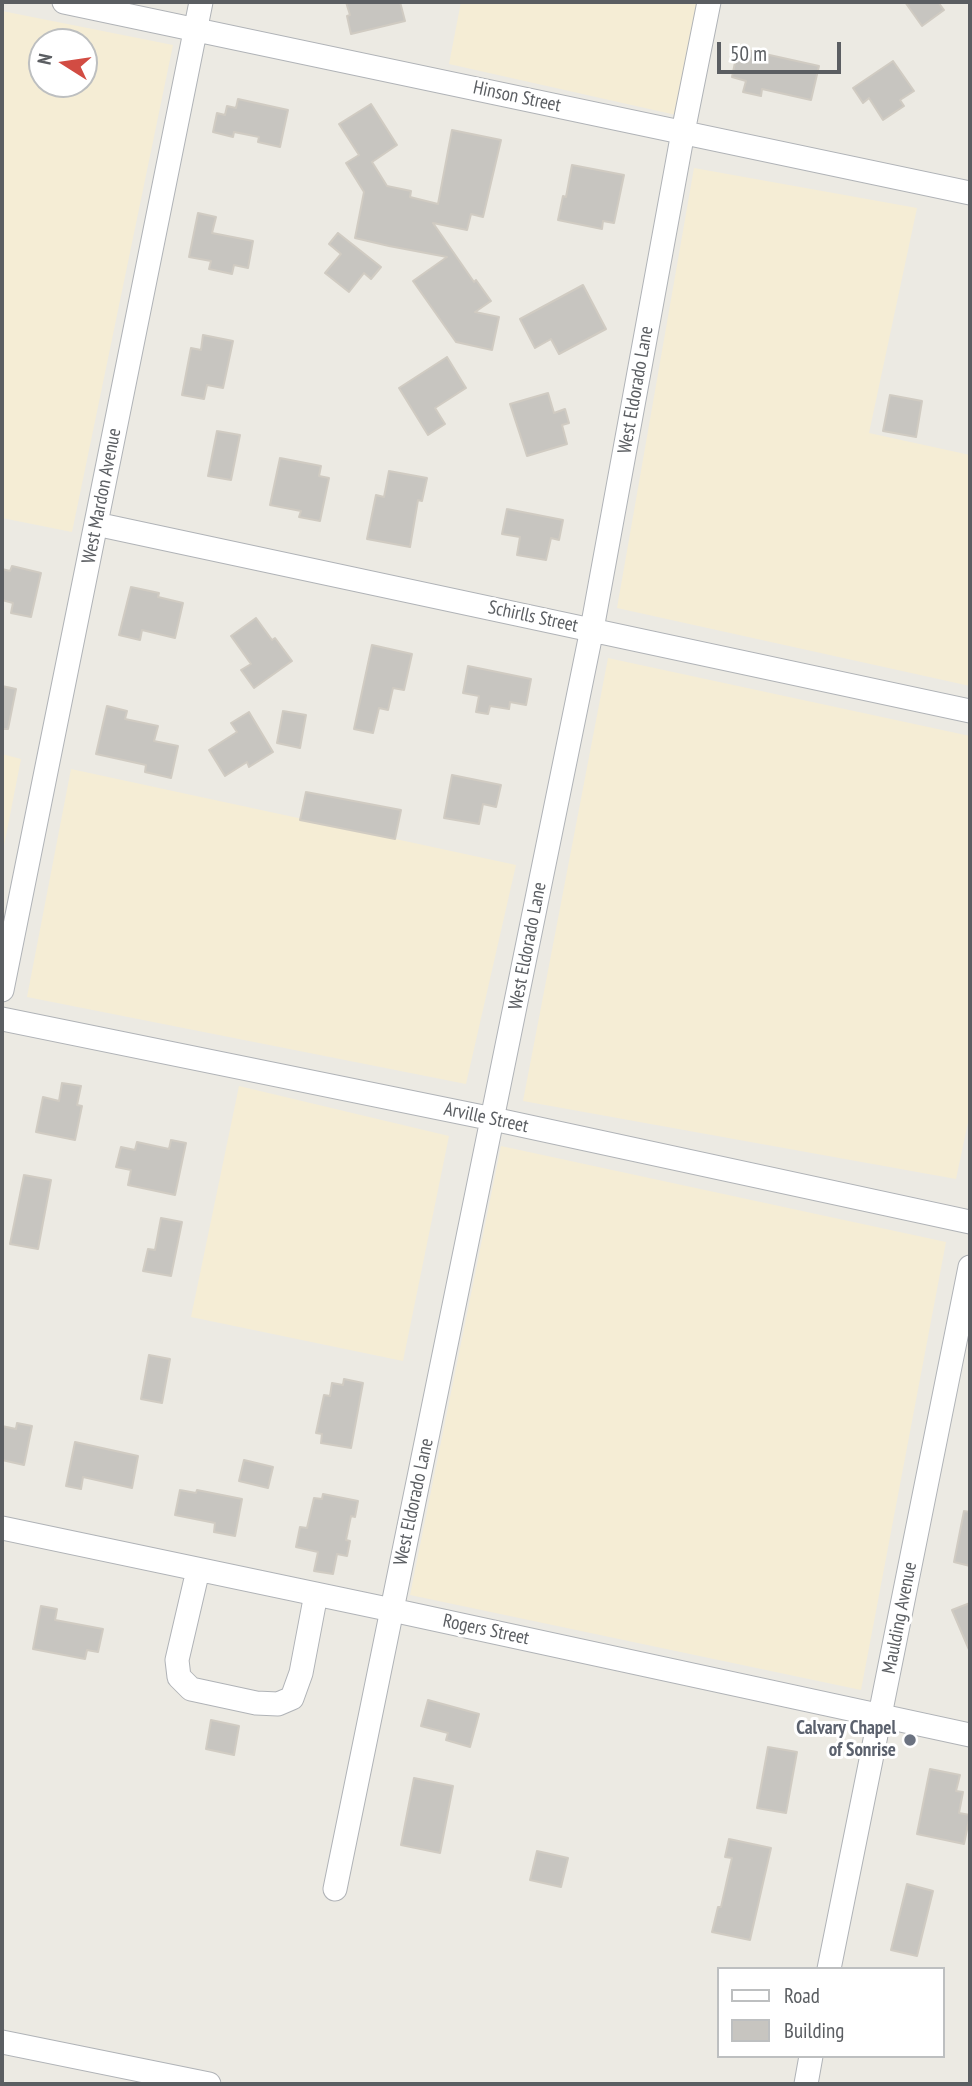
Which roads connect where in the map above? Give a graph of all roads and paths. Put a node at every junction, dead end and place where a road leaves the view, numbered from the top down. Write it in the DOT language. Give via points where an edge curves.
graph roads {
  1 [pos="64,2"];
  2 [pos="201,2"];
  3 [pos="709,2"];
  4 [pos="195,29"];
  5 [pos="683,132"];
  6 [pos="970,193"];
  7 [pos="96,524"];
  8 [pos="592,629"];
  9 [pos="970,711"];
  10 [pos="2,990"];
  11 [pos="2,1019"];
  12 [pos="493,1119"];
  13 [pos="970,1222"];
  14 [pos="970,1266"];
  15 [pos="2,1528"];
  16 [pos="198,1570"];
  17 [pos="316,1594"];
  18 [pos="392,1610"];
  19 [pos="880,1715"];
  20 [pos="970,1735"];
  21 [pos="335,1889"];
  22 [pos="829,1967"];
  23 [pos="2,2042"];
  24 [pos="811,2058"];
  25 [pos="209,2084"];
  26 [pos="806,2084"];
  1 -- 4 [label="street, Hinson Street"];
  2 -- 4 [label="street, West Mardon Avenue"];
  3 -- 5 [label="street, West Eldorado Lane"];
  4 -- 5 [label="street, Hinson Street"];
  4 -- 7 [label="street, West Mardon Avenue"];
  5 -- 6 [label="street, Hinson Street"];
  5 -- 8 [label="street, West Eldorado Lane"];
  7 -- 8 [label="street, Schirlls Street"];
  7 -- 10 [label="street, West Mardon Avenue"];
  8 -- 9 [label="street, Schirlls Street"];
  8 -- 12 [label="street, West Eldorado Lane"];
  11 -- 12 [label="street, Arville Street"];
  12 -- 13 [label="street, Arville Street"];
  12 -- 18 [label="street, West Eldorado Lane"];
  14 -- 19 [label="street, Maulding Avenue"];
  15 -- 16 [label="street, Rogers Street"];
  16 -- 17 [label="street, Rogers Street"];
  16 -- 17 [label="street" via="177,1660 179,1677 191,1689 256,1703 278,1704 292,1698"];
  17 -- 18 [label="street, Rogers Street"];
  18 -- 19 [label="street, Rogers Street"];
  18 -- 21 [label="street, West Eldorado Lane"];
  19 -- 20 [label="street, Rogers Street"];
  19 -- 22 [label="street, Maulding Avenue"];
  23 -- 25 [label="street"];
  24 -- 26 [label="street"];
}
